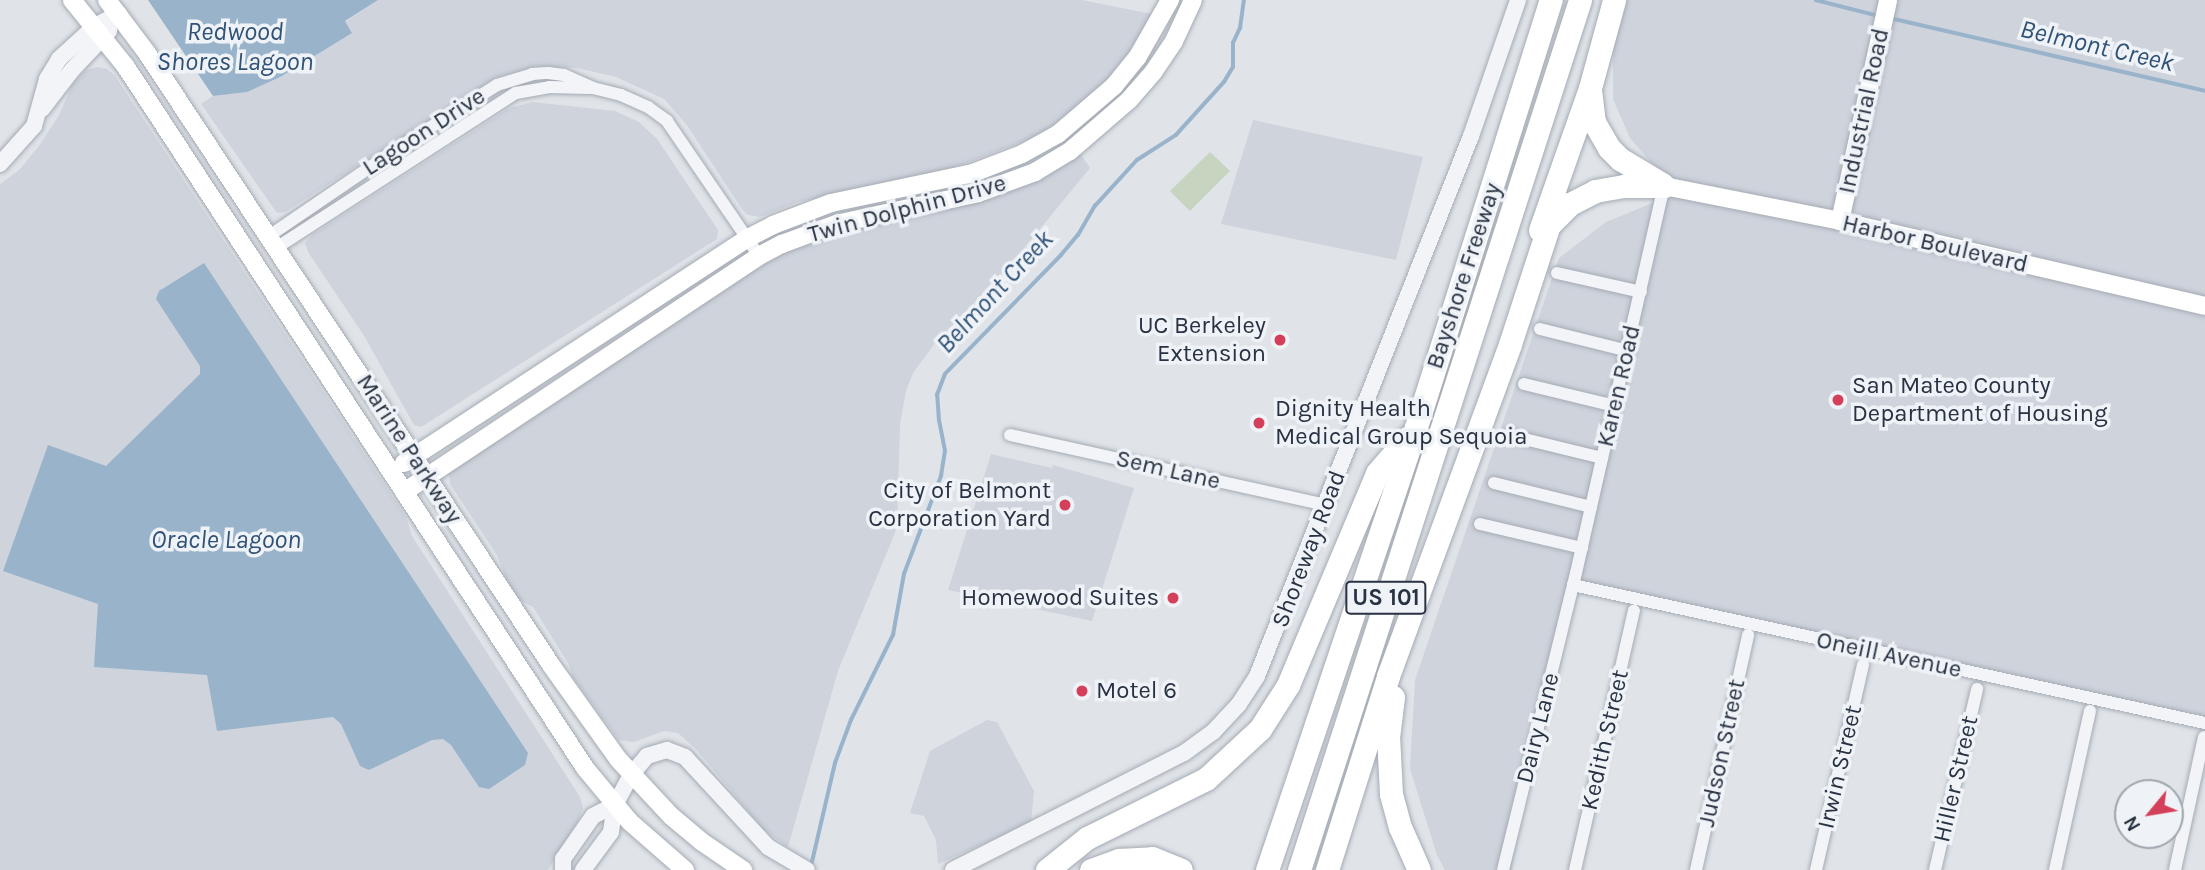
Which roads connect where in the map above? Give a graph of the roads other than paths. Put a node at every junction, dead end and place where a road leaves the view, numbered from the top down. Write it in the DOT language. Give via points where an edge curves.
graph roads {
  1 [pos="72,0"];
  2 [pos="1170,0"];
  3 [pos="1194,0"];
  4 [pos="1518,0"];
  5 [pos="1551,0"];
  6 [pos="1580,0"];
  7 [pos="1614,0"];
  8 [pos="1888,0"];
  9 [pos="113,7"];
  10 [pos="100,32"];
  11 [pos="1590,88"];
  12 [pos="0,164"];
  13 [pos="1664,186"];
  14 [pos="1840,221"];
  15 [pos="748,238"];
  16 [pos="272,242"];
  17 [pos="759,256"];
  18 [pos="1557,273"];
  19 [pos="1641,292"];
  20 [pos="2205,306"];
  21 [pos="1540,330"];
  22 [pos="1510,344"];
  23 [pos="1628,351"];
  24 [pos="1524,384"];
  25 [pos="1615,406"];
  26 [pos="1416,427"];
  27 [pos="1010,435"];
  28 [pos="1507,435"];
  29 [pos="414,457"];
  30 [pos="1602,458"];
  31 [pos="392,471"];
  32 [pos="427,477"];
  33 [pos="1494,482"];
  34 [pos="404,492"];
  35 [pos="1326,505"];
  36 [pos="1591,507"];
  37 [pos="1480,524"];
  38 [pos="1581,548"];
  39 [pos="1573,585"];
  40 [pos="1634,611"];
  41 [pos="1748,635"];
  42 [pos="1404,636"];
  43 [pos="1863,664"];
  44 [pos="1977,689"];
  45 [pos="2090,711"];
  46 [pos="2205,723"];
  47 [pos="2204,737"];
  48 [pos="631,775"];
  49 [pos="615,806"];
  50 [pos="1129,859"];
  51 [pos="563,870"];
  52 [pos="583,870"];
  53 [pos="685,870"];
  54 [pos="743,870"];
  55 [pos="807,870"];
  56 [pos="953,870"];
  57 [pos="1047,870"];
  58 [pos="1091,870"];
  59 [pos="1106,870"];
  60 [pos="1181,870"];
  61 [pos="1267,870"];
  62 [pos="1298,870"];
  63 [pos="1326,870"];
  64 [pos="1419,870"];
  65 [pos="1503,870"];
  66 [pos="1575,870"];
  67 [pos="1696,870"];
  68 [pos="1816,870"];
  69 [pos="1935,870"];
  70 [pos="2055,870"];
  71 [pos="2175,870"];
  1 -- 10 [label="main road, Marine Parkway"];
  2 -- 15 [label="main road, Twin Dolphin Drive" via="1156,30 1114,86 1046,140 996,166 831,204"];
  3 -- 17 [label="main road, Twin Dolphin Drive" via="1154,71 1110,118 1070,151 1003,185 836,224"];
  4 -- 35 [label="street, Shoreway Road" via="1478,117"];
  5 -- 26 [label="highway, Bayshore Freeway / US 101"];
  6 -- 62 [label="highway, Bayshore Freeway / US 101"];
  7 -- 11 [label="highway"];
  8 -- 14 [label="main road, Industrial Road"];
  9 -- 10 [label="street"];
  9 -- 16 [label="main road, Marine Parkway"];
  10 -- 12 [label="street" via="59,59 47,79 40,112 18,147"];
  10 -- 31 [label="main road, Marine Parkway"];
  11 -- 13 [label="highway" via="1594,122 1609,148"];
  11 -- 22 [label="highway" via="1524,280"];
  13 -- 14 [label="main road, Harbor Boulevard"];
  13 -- 19 [label="street, Karen Road"];
  13 -- 22 [label="highway" via="1595,191 1559,214 1544,238"];
  14 -- 20 [label="main road, Harbor Boulevard"];
  15 -- 16 [label="street, Lagoon Drive" via="667,121 648,107 593,88 538,87 516,93"];
  15 -- 17 [label="street, Lagoon Drive"];
  15 -- 29 [label="main road, Twin Dolphin Drive"];
  16 -- 29 [label="main road, Marine Parkway"];
  17 -- 32 [label="main road, Twin Dolphin Drive"];
  18 -- 19 [label="street"];
  19 -- 23 [label="street, Karen Road"];
  21 -- 23 [label="street"];
  22 -- 42 [label="highway"];
  23 -- 25 [label="street, Karen Road"];
  24 -- 25 [label="street"];
  25 -- 30 [label="street, Karen Road"];
  26 -- 57 [label="highway" via="1377,473 1288,685 1260,729 1206,779 1087,838"];
  26 -- 61 [label="highway, Bayshore Freeway / US 101"];
  27 -- 35 [label="street, Sem Lane"];
  28 -- 30 [label="street"];
  29 -- 31 [label="main road, Twin Dolphin Drive"];
  29 -- 32 [label="main road, Marine Parkway"];
  30 -- 36 [label="street, Karen Road"];
  31 -- 34 [label="main road, Marine Parkway"];
  32 -- 34 [label="main road, Twin Dolphin Drive"];
  32 -- 48 [label="main road, Marine Parkway" via="551,665"];
  33 -- 36 [label="street"];
  34 -- 49 [label="main road, Marine Parkway" via="585,768"];
  35 -- 56 [label="street, Shoreway Road" via="1257,676 1213,732 1153,771"];
  36 -- 38 [label="street, Karen Road"];
  37 -- 38 [label="street"];
  38 -- 39 [label="street, Karen Road"];
  39 -- 46 [label="street, Oneill Avenue"];
  39 -- 65 [label="street, Dairy Lane"];
  40 -- 66 [label="street, Kedith Street"];
  41 -- 67 [label="street, Judson Street"];
  42 -- 63 [label="highway"];
  42 -- 64 [label="highway" via="1390,713 1389,775 1394,811"];
  43 -- 68 [label="street, Irwin Street"];
  44 -- 69 [label="street, Hiller Street"];
  45 -- 70 [label="street"];
  47 -- 71 [label="street"];
  48 -- 49 [label="street"];
  48 -- 54 [label="main road, Marine Parkway" via="685,829"];
  48 -- 55 [label="street" via="653,753 667,750 679,754 768,847"];
  49 -- 51 [label="street" via="593,816 563,859"];
  49 -- 52 [label="street" via="611,832"];
  49 -- 53 [label="main road, Marine Parkway"];
  50 -- 58 [label="highway"];
  50 -- 59 [label="highway"];
  50 -- 60 [label="highway" via="1152,858"];
}
